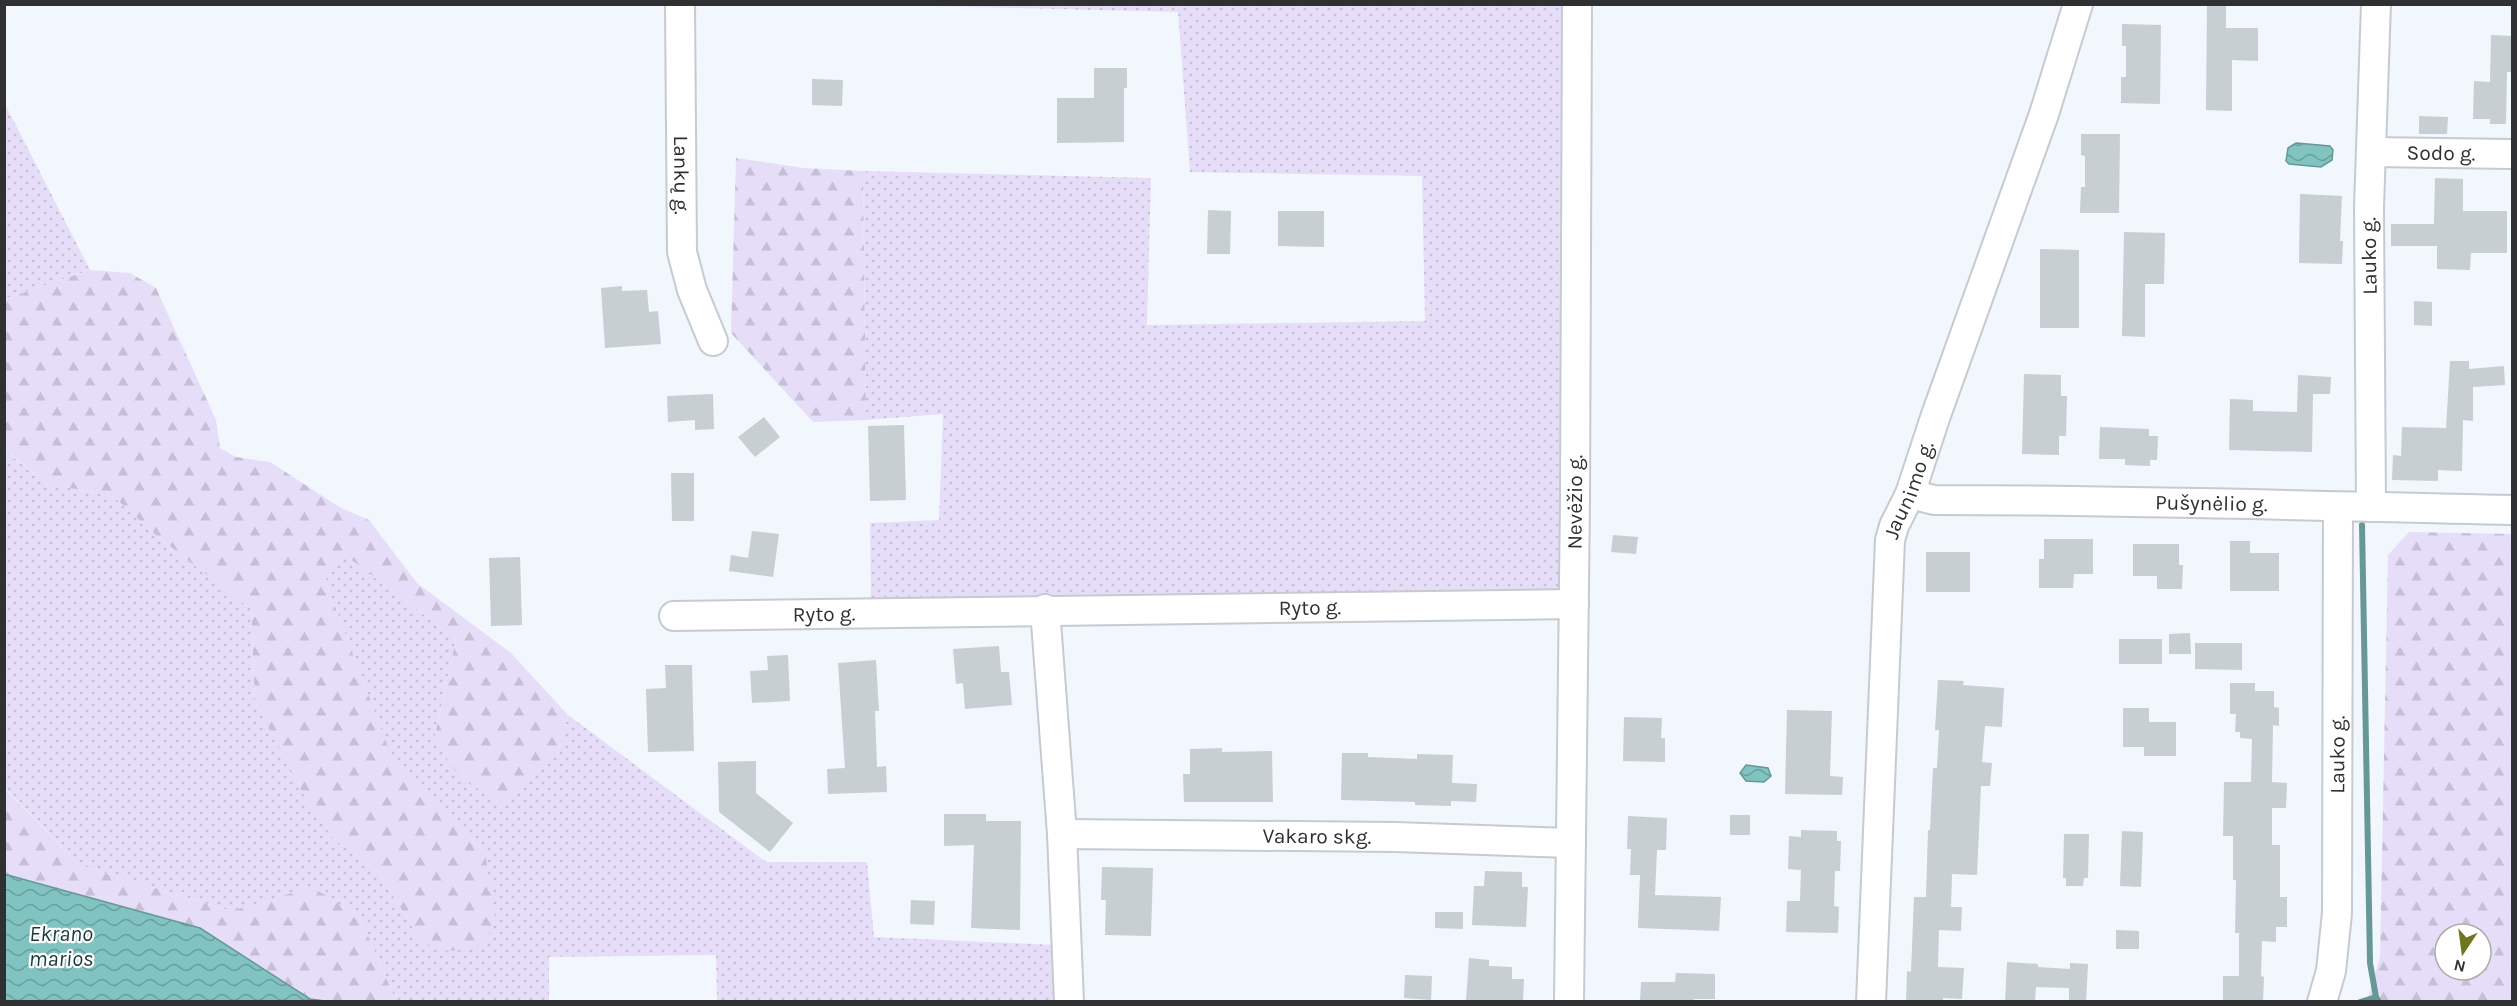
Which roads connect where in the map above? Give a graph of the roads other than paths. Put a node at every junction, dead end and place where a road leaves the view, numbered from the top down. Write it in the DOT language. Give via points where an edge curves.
graph roads {
  1 [pos="680,4"];
  2 [pos="1577,4"];
  3 [pos="2078,4"];
  4 [pos="2376,4"];
  5 [pos="2371,152"];
  6 [pos="2512,154"];
  7 [pos="713,341"];
  8 [pos="1910,494"];
  9 [pos="2371,507"];
  10 [pos="2338,508"];
  11 [pos="2512,510"];
  12 [pos="1574,604"];
  13 [pos="1045,609"];
  14 [pos="674,616"];
  15 [pos="1062,834"];
  16 [pos="1571,843"];
  17 [pos="1069,1002"];
  18 [pos="1569,1002"];
  19 [pos="1871,1002"];
  20 [pos="2322,1002"];
  1 -- 7 [label="street, Lankų g." via="682,252 692,290"];
  2 -- 12 [label="street, Nevėžio g."];
  3 -- 8 [label="street, Jaunimo g." via="2060,69"];
  4 -- 5 [label="street, Lauko g."];
  5 -- 6 [label="street, Sodo g."];
  5 -- 9 [label="street, Lauko g."];
  8 -- 10 [label="street, Pušynėlio g." via="1934,500 2111,500"];
  8 -- 19 [label="street, Jaunimo g." via="1894,526 1888,556"];
  9 -- 10 [label="street, Pušynėlio g."];
  9 -- 11 [label="street, Pušynėlio g."];
  10 -- 20 [label="street, Lauko g." via="2337,913 2331,971"];
  12 -- 13 [label="street, Ryto g."];
  12 -- 16 [label="street, Nevėžio g."];
  13 -- 14 [label="street, Ryto g."];
  13 -- 15 [label="street"];
  15 -- 16 [label="street, Vakaro skg."];
  15 -- 17 [label="street"];
  16 -- 18 [label="street, Nevėžio g."];
}
